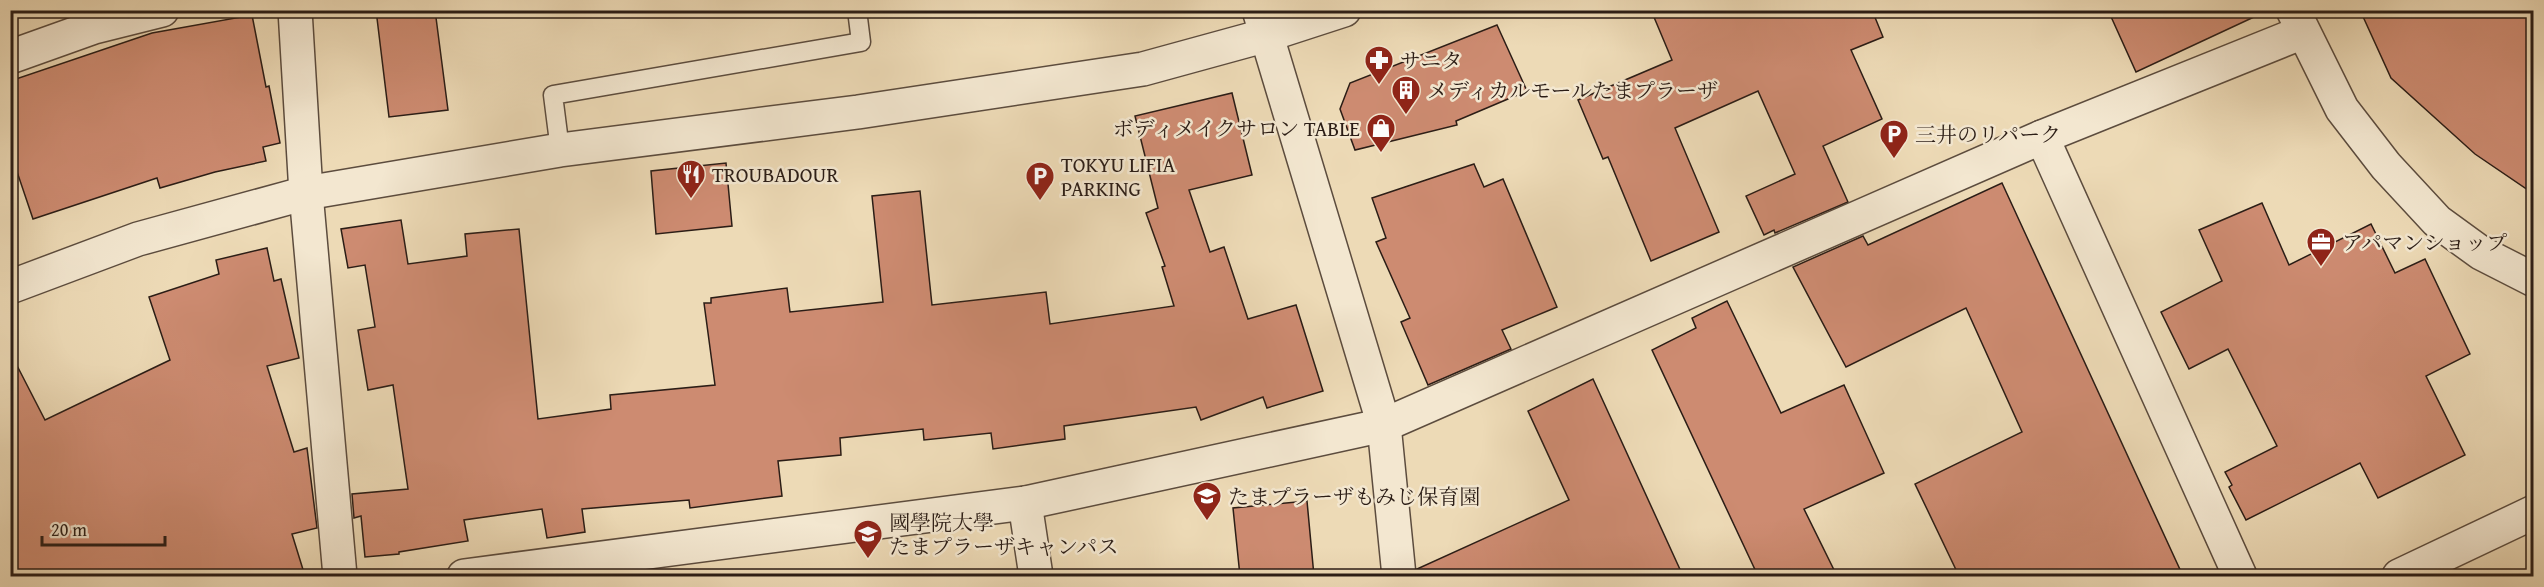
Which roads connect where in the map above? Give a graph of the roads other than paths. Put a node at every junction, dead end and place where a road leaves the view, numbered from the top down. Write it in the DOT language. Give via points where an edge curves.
graph roads {
  1 [pos="162,10"];
  2 [pos="295,10"];
  3 [pos="857,10"];
  4 [pos="1344,10"];
  5 [pos="2298,21"];
  6 [pos="1263,23"];
  7 [pos="10,57"];
  8 [pos="2042,136"];
  9 [pos="560,150"];
  10 [pos="306,193"];
  11 [pos="2534,280"];
  12 [pos="10,287"];
  13 [pos="1384,425"];
  14 [pos="1025,503"];
  15 [pos="2534,512"];
  16 [pos="340,576"];
  17 [pos="464,576"];
  18 [pos="1036,576"];
  19 [pos="1399,576"];
  20 [pos="2240,576"];
  21 [pos="2399,576"];
  1 -- 7 [label="street" via="94,27"];
  2 -- 10 [label="street"];
  3 -- 9 [label="lane" via="861,42 553,94"];
  4 -- 6 [label="street"];
  5 -- 8 [label="street"];
  5 -- 11 [label="street" via="2342,109 2386,166 2437,221 2481,253"];
  6 -- 9 [label="street" via="1143,69 858,112"];
  6 -- 13 [label="street"];
  8 -- 13 [label="street"];
  8 -- 20 [label="street"];
  9 -- 10 [label="street"];
  10 -- 12 [label="street" via="138,239"];
  10 -- 16 [label="street"];
  13 -- 14 [label="street"];
  13 -- 19 [label="street"];
  14 -- 17 [label="street"];
  14 -- 18 [label="street"];
  15 -- 21 [label="street"];
}
